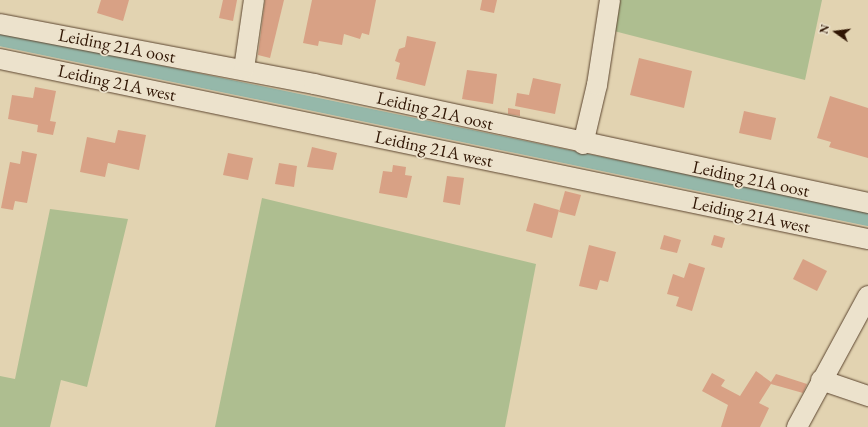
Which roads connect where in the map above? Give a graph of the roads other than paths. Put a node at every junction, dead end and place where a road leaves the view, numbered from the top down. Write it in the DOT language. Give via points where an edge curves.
graph roads {
  1 [pos="254,0"];
  2 [pos="610,0"];
  3 [pos="0,24"];
  4 [pos="0,59"];
  5 [pos="244,69"];
  6 [pos="583,144"];
  7 [pos="868,203"];
  8 [pos="868,239"];
  9 [pos="868,296"];
  10 [pos="821,380"];
  11 [pos="868,396"];
  12 [pos="797,427"];
  1 -- 5 [label="street"];
  2 -- 6 [label="street" via="597,86"];
  3 -- 5 [label="street, Leiding 21A oost"];
  4 -- 8 [label="street, Leiding 21A west"];
  5 -- 6 [label="street, Leiding 21A oost"];
  6 -- 7 [label="street, Leiding 21A oost"];
  9 -- 10 [label="street"];
  10 -- 11 [label="street"];
  10 -- 12 [label="street"];
}
